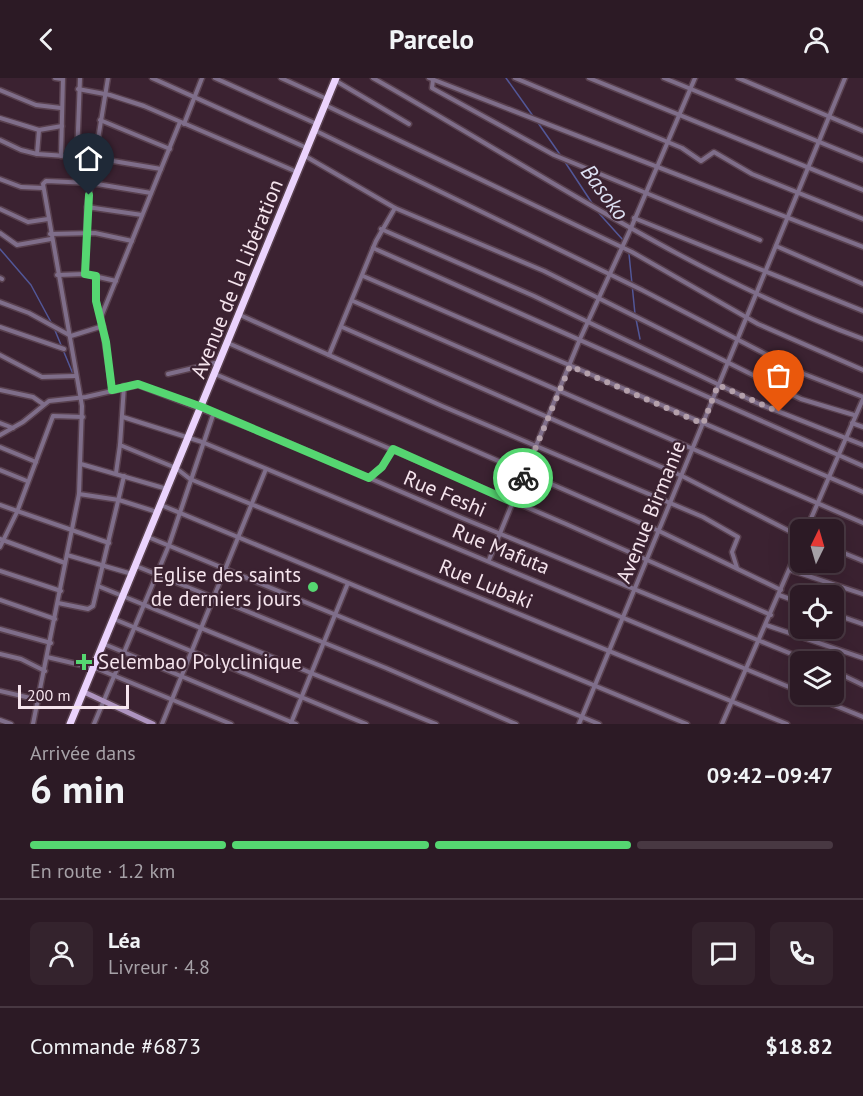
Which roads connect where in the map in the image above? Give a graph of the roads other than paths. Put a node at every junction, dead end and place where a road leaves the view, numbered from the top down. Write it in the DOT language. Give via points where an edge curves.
graph roads {
  1 [pos="54,78"];
  2 [pos="80,78"];
  3 [pos="108,78"];
  4 [pos="153,78"];
  5 [pos="202,78"];
  6 [pos="215,78"];
  7 [pos="281,78"];
  8 [pos="373,78"];
  9 [pos="515,78"];
  10 [pos="589,78"];
  11 [pos="664,78"];
  12 [pos="694,78"];
  13 [pos="738,78"];
  14 [pos="844,78"];
  15 [pos="63,79"];
  16 [pos="336,79"];
  17 [pos="431,79"];
  18 [pos="690,88"];
  19 [pos="78,89"];
  20 [pos="0,90"];
  21 [pos="105,95"];
  22 [pos="195,98"];
  23 [pos="327,102"];
  24 [pos="62,108"];
  25 [pos="679,114"];
  26 [pos="829,116"];
  27 [pos="0,118"];
  28 [pos="100,120"];
  29 [pos="182,123"];
  30 [pos="409,124"];
  31 [pos="62,126"];
  32 [pos="316,127"];
  33 [pos="39,130"];
  34 [pos="863,131"];
  35 [pos="0,140"];
  36 [pos="666,143"];
  37 [pos="818,143"];
  38 [pos="170,149"];
  39 [pos="306,152"];
  40 [pos="37,154"];
  41 [pos="61,156"];
  42 [pos="77,157"];
  43 [pos="95,158"];
  44 [pos="863,160"];
  45 [pos="657,165"];
  46 [pos="808,167"];
  47 [pos="161,170"];
  48 [pos="298,172"];
  49 [pos="0,178"];
  50 [pos="91,183"];
  51 [pos="43,188"];
  52 [pos="863,190"];
  53 [pos="645,192"];
  54 [pos="151,193"];
  55 [pos="798,193"];
  56 [pos="87,207"];
  57 [pos="395,208"];
  58 [pos="0,209"];
  59 [pos="142,215"];
  60 [pos="788,217"];
  61 [pos="634,218"];
  62 [pos="48,219"];
  63 [pos="863,219"];
  64 [pos="631,228"];
  65 [pos="381,229"];
  66 [pos="86,232"];
  67 [pos="0,233"];
  68 [pos="50,236"];
  69 [pos="760,240"];
  70 [pos="132,241"];
  71 [pos="776,246"];
  72 [pos="622,247"];
  73 [pos="863,247"];
  74 [pos="374,248"];
  75 [pos="85,274"];
  76 [pos="610,274"];
  77 [pos="766,274"];
  78 [pos="57,275"];
  79 [pos="96,276"];
  80 [pos="363,276"];
  81 [pos="116,281"];
  82 [pos="863,284"];
  83 [pos="757,296"];
  84 [pos="598,298"];
  85 [pos="353,301"];
  86 [pos="0,302"];
  87 [pos="863,311"];
  88 [pos="240,315"];
  89 [pos="101,317"];
  90 [pos="746,318"];
  91 [pos="589,322"];
  92 [pos="103,326"];
  93 [pos="0,327"];
  94 [pos="342,327"];
  95 [pos="71,336"];
  96 [pos="580,339"];
  97 [pos="738,339"];
  98 [pos="863,339"];
  99 [pos="228,343"];
  100 [pos="64,349"];
  101 [pos="0,355"];
  102 [pos="329,355"];
  103 [pos="220,362"];
  104 [pos="728,362"];
  105 [pos="570,366"];
  106 [pos="863,370"];
  107 [pos="168,374"];
  108 [pos="215,374"];
  109 [pos="75,376"];
  110 [pos="718,385"];
  111 [pos="124,386"];
  112 [pos="0,390"];
  113 [pos="112,390"];
  114 [pos="559,392"];
  115 [pos="81,398"];
  116 [pos="863,398"];
  117 [pos="713,399"];
  118 [pos="43,404"];
  119 [pos="202,407"];
  120 [pos="214,412"];
  121 [pos="854,415"];
  122 [pos="83,417"];
  123 [pos="123,417"];
  124 [pos="549,417"];
  125 [pos="0,423"];
  126 [pos="852,423"];
  127 [pos="703,424"];
  128 [pos="863,427"];
  129 [pos="13,428"];
  130 [pos="0,435"];
  131 [pos="189,438"];
  132 [pos="845,438"];
  133 [pos="202,442"];
  134 [pos="120,445"];
  135 [pos="863,445"];
  136 [pos="536,446"];
  137 [pos="0,447"];
  138 [pos="393,449"];
  139 [pos="693,451"];
  140 [pos="838,454"];
  141 [pos="36,462"];
  142 [pos="81,464"];
  143 [pos="863,466"];
  144 [pos="176,468"];
  145 [pos="266,469"];
  146 [pos="0,470"];
  147 [pos="116,473"];
  148 [pos="525,473"];
  149 [pos="124,476"];
  150 [pos="682,476"];
  151 [pos="367,477"];
  152 [pos="828,477"];
  153 [pos="190,479"];
  154 [pos="27,481"];
  155 [pos="168,489"];
  156 [pos="863,492"];
  157 [pos="79,494"];
  158 [pos="119,500"];
  159 [pos="512,502"];
  160 [pos="671,503"];
  161 [pos="251,504"];
  162 [pos="0,505"];
  163 [pos="818,505"];
  164 [pos="160,508"];
  165 [pos="17,512"];
  166 [pos="180,512"];
  167 [pos="811,519"];
  168 [pos="863,523"];
  169 [pos="72,529"];
  170 [pos="659,531"];
  171 [pos="790,531"];
  172 [pos="500,534"];
  173 [pos="148,537"];
  174 [pos="238,538"];
  175 [pos="1,539"];
  176 [pos="109,543"];
  177 [pos="169,545"];
  178 [pos="0,547"];
  179 [pos="844,553"];
  180 [pos="67,555"];
  181 [pos="489,560"];
  182 [pos="648,561"];
  183 [pos="863,561"];
  184 [pos="65,563"];
  185 [pos="104,564"];
  186 [pos="135,566"];
  187 [pos="226,568"];
  188 [pos="737,568"];
  189 [pos="790,570"];
  190 [pos="0,571"];
  191 [pos="156,573"];
  192 [pos="799,573"];
  193 [pos="132,574"];
  194 [pos="348,583"];
  195 [pos="98,585"];
  196 [pos="637,588"];
  197 [pos="61,591"];
  198 [pos="780,593"];
  199 [pos="863,594"];
  200 [pos="124,595"];
  201 [pos="213,596"];
  202 [pos="790,598"];
  203 [pos="0,600"];
  204 [pos="58,603"];
  205 [pos="145,604"];
  206 [pos="337,614"];
  207 [pos="771,615"];
  208 [pos="625,617"];
  209 [pos="844,617"];
  210 [pos="55,619"];
  211 [pos="114,619"];
  212 [pos="863,624"];
  213 [pos="766,625"];
  214 [pos="201,626"];
  215 [pos="136,627"];
  216 [pos="0,629"];
  217 [pos="759,640"];
  218 [pos="51,643"];
  219 [pos="103,643"];
  220 [pos="324,643"];
  221 [pos="610,650"];
  222 [pos="192,651"];
  223 [pos="125,652"];
  224 [pos="790,653"];
  225 [pos="0,654"];
  226 [pos="47,657"];
  227 [pos="863,658"];
  228 [pos="93,668"];
  229 [pos="746,668"];
  230 [pos="45,671"];
  231 [pos="313,672"];
  232 [pos="114,675"];
  233 [pos="181,676"];
  234 [pos="844,676"];
  235 [pos="863,685"];
  236 [pos="596,686"];
  237 [pos="790,687"];
  238 [pos="0,691"];
  239 [pos="84,692"];
  240 [pos="302,698"];
  241 [pos="39,700"];
  242 [pos="172,700"];
  243 [pos="732,700"];
  244 [pos="105,701"];
  245 [pos="834,705"];
  246 [pos="582,717"];
  247 [pos="863,717"];
  248 [pos="0,720"];
  249 [pos="71,722"];
  250 [pos="11,724"];
  251 [pos="33,724"];
  252 [pos="80,724"];
  253 [pos="94,724"];
  254 [pos="153,724"];
  255 [pos="162,724"];
  256 [pos="231,724"];
  257 [pos="293,724"];
  258 [pos="366,724"];
  259 [pos="436,724"];
  260 [pos="516,724"];
  261 [pos="579,724"];
  262 [pos="599,724"];
  263 [pos="687,724"];
  264 [pos="722,724"];
  265 [pos="788,724"];
  1 -- 15 [label="street"];
  2 -- 19 [label="street"];
  3 -- 21 [label="street"];
  4 -- 22 [label="street"];
  5 -- 22 [label="street"];
  6 -- 32 [label="street"];
  7 -- 23 [label="street"];
  8 -- 64 [label="street"];
  9 -- 36 [label="street"];
  10 -- 25 [label="street"];
  11 -- 18 [label="street"];
  12 -- 18 [label="street"];
  13 -- 26 [label="street"];
  14 -- 26 [label="street, Avenue Birmanie"];
  15 -- 24 [label="street"];
  16 -- 23 [label="highway, Avenue de la Libération"];
  16 -- 30 [label="street"];
  17 -- 45 [label="street"];
  17 -- 53 [label="street" via="432,88 554,155"];
  18 -- 25 [label="street"];
  18 -- 37 [label="street"];
  19 -- 21 [label="street"];
  19 -- 42 [label="street"];
  20 -- 24 [label="street" via="36,105"];
  21 -- 28 [label="street"];
  21 -- 29 [label="street"];
  22 -- 29 [label="street"];
  22 -- 39 [label="street"];
  23 -- 32 [label="highway, Avenue de la Libération"];
  23 -- 72 [label="street"];
  24 -- 31 [label="street"];
  25 -- 36 [label="street"];
  25 -- 46 [label="street"];
  26 -- 34 [label="street"];
  26 -- 37 [label="street, Avenue Birmanie"];
  27 -- 33 [label="street"];
  28 -- 38 [label="street"];
  28 -- 43 [label="street"];
  29 -- 38 [label="street"];
  29 -- 48 [label="street"];
  31 -- 33 [label="street"];
  31 -- 41 [label="street"];
  32 -- 39 [label="highway, Avenue de la Libération"];
  32 -- 76 [label="street"];
  33 -- 40 [label="street"];
  35 -- 40 [label="street"];
  36 -- 45 [label="street"];
  36 -- 55 [label="street" via="702,162 714,152 752,174"];
  37 -- 44 [label="street"];
  37 -- 46 [label="street, Avenue Birmanie"];
  38 -- 47 [label="street"];
  39 -- 48 [label="highway, Avenue de la Libération"];
  39 -- 57 [label="street"];
  40 -- 41 [label="street"];
  41 -- 42 [label="street"];
  42 -- 43 [label="street"];
  43 -- 47 [label="street"];
  43 -- 50 [label="street"];
  45 -- 53 [label="street"];
  45 -- 60 [label="street"];
  46 -- 52 [label="street"];
  46 -- 55 [label="street, Avenue Birmanie"];
  47 -- 54 [label="street"];
  48 -- 88 [label="highway, Avenue de la Libération"];
  49 -- 51 [label="street" via="21,187"];
  50 -- 51 [label="street" via="46,181"];
  50 -- 54 [label="street"];
  50 -- 56 [label="street"];
  51 -- 62 [label="street"];
  53 -- 61 [label="street"];
  53 -- 69 [label="street"];
  54 -- 59 [label="street"];
  55 -- 60 [label="street, Avenue Birmanie"];
  55 -- 63 [label="street"];
  56 -- 59 [label="street"];
  56 -- 66 [label="street"];
  57 -- 65 [label="street"];
  57 -- 84 [label="street"];
  58 -- 62 [label="street" via="28,222"];
  59 -- 70 [label="street"];
  60 -- 71 [label="street, Avenue Birmanie"];
  60 -- 73 [label="street"];
  61 -- 64 [label="street"];
  61 -- 77 [label="street"];
  62 -- 68 [label="street"];
  64 -- 72 [label="street"];
  64 -- 83 [label="street"];
  65 -- 74 [label="street"];
  65 -- 91 [label="street"];
  66 -- 68 [label="street"];
  66 -- 70 [label="street"];
  66 -- 75 [label="street"];
  67 -- 68 [label="street" via="17,245"];
  68 -- 78 [label="street"];
  70 -- 81 [label="street"];
  71 -- 77 [label="street, Avenue Birmanie"];
  71 -- 82 [label="street"];
  72 -- 76 [label="street"];
  72 -- 90 [label="street"];
  74 -- 80 [label="street"];
  74 -- 96 [label="street"];
  75 -- 78 [label="street"];
  75 -- 79 [label="street"];
  76 -- 84 [label="street"];
  76 -- 97 [label="street"];
  77 -- 83 [label="street, Avenue Birmanie"];
  77 -- 87 [label="street"];
  78 -- 95 [label="street"];
  79 -- 81 [label="street"];
  79 -- 89 [label="street" via="96,301"];
  80 -- 85 [label="street"];
  80 -- 105 [label="street"];
  81 -- 89 [label="street"];
  83 -- 90 [label="street, Avenue Birmanie"];
  83 -- 98 [label="street"];
  84 -- 91 [label="street"];
  84 -- 104 [label="street"];
  85 -- 94 [label="street"];
  85 -- 114 [label="street"];
  86 -- 95 [label="street"];
  88 -- 99 [label="highway, Avenue de la Libération"];
  88 -- 102 [label="street"];
  89 -- 92 [label="street"];
  90 -- 97 [label="street, Avenue Birmanie"];
  90 -- 106 [label="street"];
  91 -- 96 [label="street"];
  91 -- 110 [label="street"];
  92 -- 95 [label="street"];
  92 -- 113 [label="street"];
  93 -- 100 [label="street"];
  94 -- 102 [label="street"];
  94 -- 124 [label="street"];
  95 -- 109 [label="street"];
  96 -- 105 [label="street"];
  96 -- 117 [label="street"];
  97 -- 104 [label="street, Avenue Birmanie"];
  97 -- 116 [label="street" via="804,374"];
  99 -- 103 [label="highway, Avenue de la Libération"];
  99 -- 148 [label="street"];
  101 -- 109 [label="street" via="42,377"];
  102 -- 136 [label="street"];
  103 -- 107 [label="street"];
  103 -- 108 [label="highway, Avenue de la Libération"];
  104 -- 110 [label="street, Avenue Birmanie"];
  104 -- 121 [label="street" via="801,399"];
  105 -- 114 [label="street"];
  105 -- 127 [label="street"];
  108 -- 119 [label="highway, Avenue de la Libération"];
  108 -- 138 [label="street"];
  109 -- 115 [label="street"];
  110 -- 117 [label="street, Avenue Birmanie"];
  110 -- 132 [label="street"];
  111 -- 113 [label="street"];
  111 -- 119 [label="street, Rue Feshi" via="135,384"];
  111 -- 123 [label="street"];
  112 -- 118 [label="street" via="33,397"];
  113 -- 115 [label="street"];
  114 -- 124 [label="street"];
  114 -- 139 [label="street"];
  115 -- 118 [label="street"];
  115 -- 122 [label="street"];
  116 -- 121 [label="street"];
  117 -- 127 [label="street, Avenue Birmanie"];
  117 -- 140 [label="street"];
  118 -- 129 [label="street"];
  119 -- 120 [label="street, Rue Feshi"];
  119 -- 131 [label="highway, Avenue de la Libération"];
  120 -- 133 [label="street"];
  120 -- 151 [label="street, Rue Feshi"];
  121 -- 126 [label="street"];
  122 -- 141 [label="street" via="53,416"];
  122 -- 142 [label="street"];
  123 -- 131 [label="street, Rue Mafuta"];
  123 -- 134 [label="street"];
  124 -- 136 [label="street"];
  124 -- 150 [label="street"];
  125 -- 129 [label="street"];
  126 -- 128 [label="street"];
  126 -- 132 [label="street"];
  127 -- 139 [label="street, Avenue Birmanie"];
  127 -- 152 [label="street"];
  129 -- 130 [label="street"];
  131 -- 133 [label="street, Rue Mafuta"];
  131 -- 144 [label="highway, Avenue de la Libération"];
  132 -- 135 [label="street"];
  132 -- 140 [label="street"];
  133 -- 145 [label="street, Rue Mafuta"];
  133 -- 153 [label="street"];
  134 -- 144 [label="street, Rue Lubaki"];
  134 -- 147 [label="street"];
  136 -- 148 [label="street"];
  136 -- 160 [label="street"];
  137 -- 141 [label="street"];
  138 -- 151 [label="street" via="382,467"];
  138 -- 159 [label="street"];
  139 -- 150 [label="street, Avenue Birmanie"];
  139 -- 163 [label="street"];
  140 -- 143 [label="street"];
  140 -- 152 [label="street"];
  141 -- 154 [label="street"];
  142 -- 147 [label="street"];
  142 -- 157 [label="street"];
  144 -- 153 [label="street, Rue Lubaki"];
  144 -- 155 [label="highway, Avenue de la Libération"];
  145 -- 161 [label="street"];
  145 -- 181 [label="street, Rue Mafuta"];
  146 -- 154 [label="street"];
  147 -- 149 [label="street"];
  148 -- 159 [label="street"];
  148 -- 170 [label="street"];
  149 -- 155 [label="street"];
  149 -- 158 [label="street"];
  150 -- 160 [label="street, Avenue Birmanie"];
  150 -- 171 [label="street"];
  151 -- 172 [label="street, Rue Feshi"];
  152 -- 156 [label="street"];
  152 -- 163 [label="street"];
  153 -- 161 [label="street, Rue Lubaki"];
  153 -- 166 [label="street"];
  154 -- 165 [label="street"];
  155 -- 164 [label="highway, Avenue de la Libération"];
  157 -- 158 [label="street"];
  157 -- 169 [label="street"];
  158 -- 164 [label="street"];
  158 -- 176 [label="street"];
  159 -- 172 [label="street"];
  159 -- 182 [label="street"];
  160 -- 170 [label="street, Avenue Birmanie"];
  160 -- 188 [label="street" via="737,536 732,552"];
  161 -- 174 [label="street"];
  161 -- 221 [label="street, Rue Lubaki"];
  162 -- 165 [label="street"];
  163 -- 167 [label="street"];
  163 -- 168 [label="street"];
  164 -- 166 [label="street"];
  164 -- 173 [label="highway, Avenue de la Libération"];
  165 -- 169 [label="street"];
  165 -- 175 [label="street"];
  166 -- 174 [label="street"];
  166 -- 177 [label="street"];
  169 -- 176 [label="street"];
  169 -- 180 [label="street"];
  170 -- 182 [label="street, Avenue Birmanie"];
  170 -- 188 [label="street"];
  172 -- 181 [label="street"];
  172 -- 196 [label="street, Rue Feshi"];
  173 -- 177 [label="street"];
  173 -- 186 [label="highway, Avenue de la Libération"];
  174 -- 187 [label="street"];
  174 -- 194 [label="street"];
  175 -- 178 [label="street"];
  175 -- 184 [label="street"];
  176 -- 185 [label="street"];
  177 -- 187 [label="street"];
  177 -- 191 [label="street"];
  179 -- 183 [label="street"];
  180 -- 184 [label="street"];
  180 -- 185 [label="street"];
  181 -- 208 [label="street, Rue Mafuta"];
  182 -- 196 [label="street, Avenue Birmanie"];
  182 -- 207 [label="street"];
  184 -- 197 [label="street"];
  185 -- 193 [label="street"];
  185 -- 195 [label="street"];
  186 -- 191 [label="street"];
  186 -- 193 [label="highway, Avenue de la Libération"];
  187 -- 201 [label="street"];
  187 -- 206 [label="street"];
  188 -- 198 [label="street"];
  189 -- 198 [label="street"];
  190 -- 197 [label="street"];
  191 -- 201 [label="street"];
  191 -- 205 [label="street"];
  192 -- 199 [label="street"];
  193 -- 200 [label="highway, Avenue de la Libération"];
  194 -- 206 [label="street"];
  194 -- 236 [label="street"];
  195 -- 200 [label="street"];
  195 -- 204 [label="street" via="91,609"];
  196 -- 208 [label="street, Avenue Birmanie"];
  196 -- 217 [label="street, Rue Feshi"];
  197 -- 204 [label="street"];
  198 -- 202 [label="street"];
  198 -- 207 [label="street"];
  200 -- 205 [label="street"];
  200 -- 211 [label="highway, Avenue de la Libération"];
  201 -- 214 [label="street"];
  201 -- 220 [label="street"];
  203 -- 210 [label="street"];
  204 -- 210 [label="street"];
  205 -- 214 [label="street"];
  205 -- 215 [label="street"];
  206 -- 220 [label="street"];
  206 -- 246 [label="street"];
  207 -- 213 [label="street"];
  208 -- 221 [label="street, Avenue Birmanie"];
  208 -- 229 [label="street, Rue Mafuta"];
  209 -- 212 [label="street"];
  210 -- 218 [label="street"];
  211 -- 215 [label="street"];
  211 -- 219 [label="highway, Avenue de la Libération"];
  213 -- 217 [label="street"];
  213 -- 227 [label="street"];
  214 -- 222 [label="street"];
  214 -- 231 [label="street"];
  215 -- 222 [label="street"];
  215 -- 223 [label="street"];
  216 -- 218 [label="street"];
  217 -- 224 [label="street, Rue Feshi"];
  217 -- 229 [label="street"];
  218 -- 226 [label="street"];
  219 -- 223 [label="street"];
  219 -- 228 [label="highway, Avenue de la Libération"];
  220 -- 231 [label="street"];
  220 -- 260 [label="street"];
  221 -- 236 [label="street, Avenue Birmanie"];
  221 -- 243 [label="street, Rue Lubaki"];
  222 -- 233 [label="street"];
  222 -- 240 [label="street"];
  223 -- 232 [label="street"];
  223 -- 233 [label="street"];
  225 -- 230 [label="street"];
  226 -- 228 [label="street"];
  226 -- 230 [label="street"];
  228 -- 232 [label="street"];
  228 -- 239 [label="highway, Avenue de la Libération"];
  229 -- 237 [label="street, Rue Mafuta"];
  229 -- 243 [label="street"];
  230 -- 241 [label="street"];
  231 -- 240 [label="street"];
  231 -- 259 [label="street"];
  232 -- 242 [label="street"];
  232 -- 244 [label="street"];
  233 -- 242 [label="street"];
  233 -- 257 [label="street"];
  234 -- 235 [label="street"];
  236 -- 246 [label="street, Avenue Birmanie"];
  236 -- 263 [label="street"];
  238 -- 241 [label="street"];
  239 -- 244 [label="street"];
  239 -- 249 [label="highway, Avenue de la Libération"];
  240 -- 257 [label="street"];
  240 -- 258 [label="street"];
  241 -- 251 [label="street"];
  242 -- 255 [label="street"];
  242 -- 256 [label="street"];
  243 -- 264 [label="street"];
  243 -- 265 [label="street, Rue Lubaki"];
  244 -- 253 [label="street"];
  244 -- 254 [label="street"];
  245 -- 247 [label="street"];
  246 -- 261 [label="street, Avenue Birmanie"];
  246 -- 262 [label="street"];
  248 -- 250 [label="street"];
  249 -- 252 [label="street"];
}
